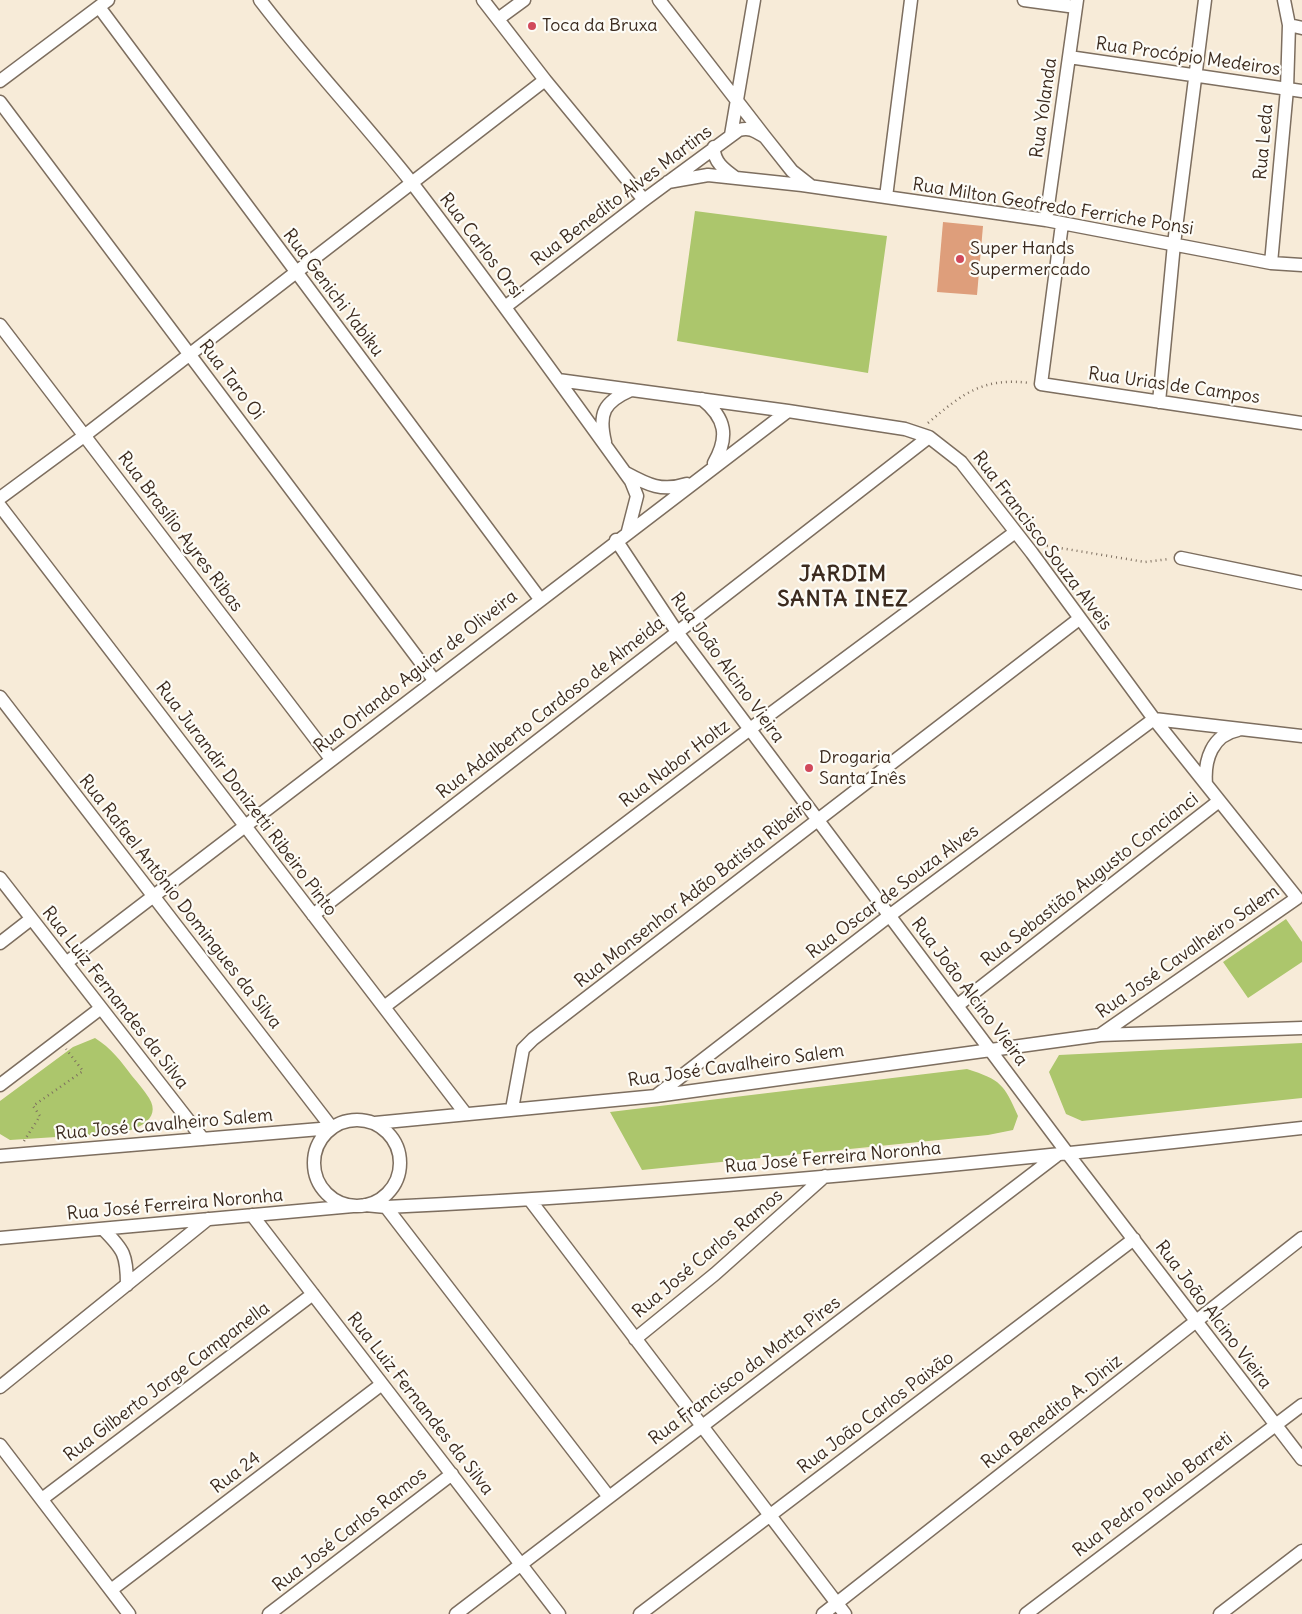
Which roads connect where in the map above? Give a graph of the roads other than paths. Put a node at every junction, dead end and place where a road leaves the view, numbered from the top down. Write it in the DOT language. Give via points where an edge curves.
graph roads {
  1 [pos="260,0"];
  2 [pos="483,0"];
  3 [pos="524,0"];
  4 [pos="660,0"];
  5 [pos="754,0"];
  6 [pos="912,0"];
  7 [pos="1024,0"];
  8 [pos="1204,0"];
  9 [pos="1284,0"];
  10 [pos="104,4"];
  11 [pos="1076,4"];
  12 [pos="498,19"];
  13 [pos="1296,26"];
  14 [pos="1068,57"];
  15 [pos="1195,76"];
  16 [pos="545,80"];
  17 [pos="0,81"];
  18 [pos="1287,89"];
  19 [pos="1302,90"];
  20 [pos="0,102"];
  21 [pos="736,102"];
  22 [pos="732,135"];
  23 [pos="764,137"];
  24 [pos="714,147"];
  25 [pos="787,165"];
  26 [pos="736,178"];
  27 [pos="410,182"];
  28 [pos="668,182"];
  29 [pos="782,183"];
  30 [pos="811,186"];
  31 [pos="886,197"];
  32 [pos="644,200"];
  33 [pos="1046,220"];
  34 [pos="1062,224"];
  35 [pos="1174,244"];
  36 [pos="1271,263"];
  37 [pos="1302,265"];
  38 [pos="295,273"];
  39 [pos="505,307"];
  40 [pos="0,325"];
  41 [pos="190,354"];
  42 [pos="558,380"];
  43 [pos="631,390"];
  44 [pos="702,399"];
  45 [pos="1159,402"];
  46 [pos="788,411"];
  47 [pos="1302,423"];
  48 [pos="84,436"];
  49 [pos="929,437"];
  50 [pos="606,447"];
  51 [pos="710,469"];
  52 [pos="624,472"];
  53 [pos="692,483"];
  54 [pos="0,498"];
  55 [pos="0,506"];
  56 [pos="628,531"];
  57 [pos="1014,533"];
  58 [pos="616,540"];
  59 [pos="1181,558"];
  60 [pos="1302,583"];
  61 [pos="540,599"];
  62 [pos="1079,619"];
  63 [pos="677,632"];
  64 [pos="434,680"];
  65 [pos="0,697"];
  66 [pos="1154,719"];
  67 [pos="750,729"];
  68 [pos="1243,729"];
  69 [pos="1302,736"];
  70 [pos="331,759"];
  71 [pos="1206,784"];
  72 [pos="1219,801"];
  73 [pos="818,820"];
  74 [pos="244,826"];
  75 [pos="0,878"];
  76 [pos="153,896"];
  77 [pos="1297,898"];
  78 [pos="313,915"];
  79 [pos="889,916"];
  80 [pos="31,919"];
  81 [pos="0,943"];
  82 [pos="66,963"];
  83 [pos="958,1005"];
  84 [pos="384,1007"];
  85 [pos="101,1008"];
  86 [pos="1302,1028"];
  87 [pos="1100,1035"];
  88 [pos="991,1049"];
  89 [pos="0,1085"];
  90 [pos="656,1096"];
  91 [pos="512,1109"];
  92 [pos="465,1113"];
  93 [pos="375,1124"];
  94 [pos="332,1128"];
  95 [pos="1302,1128"];
  96 [pos="203,1139"];
  97 [pos="1062,1155"];
  98 [pos="0,1156"];
  99 [pos="825,1176"];
  100 [pos="530,1200"];
  101 [pos="359,1205"];
  102 [pos="386,1207"];
  103 [pos="252,1215"];
  104 [pos="209,1219"];
  105 [pos="103,1229"];
  106 [pos="0,1238"];
  107 [pos="1302,1238"];
  108 [pos="1134,1239"];
  109 [pos="127,1285"];
  110 [pos="313,1294"];
  111 [pos="1196,1321"];
  112 [pos="635,1339"];
  113 [pos="382,1384"];
  114 [pos="0,1387"];
  115 [pos="1302,1405"];
  116 [pos="1276,1424"];
  117 [pos="702,1426"];
  118 [pos="0,1444"];
  119 [pos="1302,1459"];
  120 [pos="452,1474"];
  121 [pos="609,1497"];
  122 [pos="42,1500"];
  123 [pos="770,1516"];
  124 [pos="1302,1551"];
  125 [pos="521,1564"];
  126 [pos="111,1590"];
  127 [pos="837,1604"];
  128 [pos="130,1614"];
  129 [pos="270,1614"];
  130 [pos="456,1614"];
  131 [pos="560,1614"];
  132 [pos="640,1614"];
  133 [pos="823,1614"];
  134 [pos="845,1614"];
  135 [pos="1026,1614"];
  136 [pos="1220,1614"];
  1 -- 27 [label="street, Rua Carlos Orsi"];
  2 -- 12 [label="street"];
  3 -- 12 [label="street"];
  4 -- 21 [label="street"];
  5 -- 21 [label="street"];
  6 -- 31 [label="street"];
  7 -- 11 [label="street"];
  8 -- 15 [label="street"];
  9 -- 13 [label="street, Rua Leda"];
  10 -- 17 [label="street"];
  10 -- 38 [label="street, Rua Genichi Yabiku"];
  11 -- 14 [label="street, Rua Yolanda"];
  12 -- 16 [label="street"];
  13 -- 18 [label="street, Rua Leda"];
  14 -- 15 [label="street, Rua Procópio Medeiros"];
  14 -- 33 [label="street, Rua Yolanda"];
  15 -- 18 [label="street, Rua Procópio Medeiros"];
  15 -- 35 [label="street"];
  16 -- 27 [label="street"];
  16 -- 32 [label="street"];
  18 -- 19 [label="street, Rua Procópio Medeiros"];
  18 -- 36 [label="street, Rua Leda"];
  20 -- 41 [label="street, Rua Taro Oi"];
  21 -- 22 [label="street"];
  21 -- 23 [label="street"];
  22 -- 23 [label="street, Rua Benedito Alves Martins" via="746,128"];
  22 -- 24 [label="street, Rua Benedito Alves Martins"];
  23 -- 25 [label="street"];
  24 -- 26 [label="street" via="719,164"];
  24 -- 28 [label="street, Rua Benedito Alves Martins"];
  25 -- 29 [label="street" via="789,177"];
  25 -- 30 [label="street"];
  26 -- 28 [label="street, Rua Milton Geofredo Ferriche Ponsi" via="708,175"];
  26 -- 29 [label="street, Rua Milton Geofredo Ferriche Ponsi"];
  27 -- 38 [label="street"];
  27 -- 39 [label="street, Rua Carlos Orsi"];
  28 -- 32 [label="street, Rua Benedito Alves Martins"];
  29 -- 30 [label="street, Rua Milton Geofredo Ferriche Ponsi"];
  30 -- 31 [label="street, Rua Milton Geofredo Ferriche Ponsi"];
  31 -- 33 [label="street, Rua Milton Geofredo Ferriche Ponsi"];
  32 -- 39 [label="street, Rua Benedito Alves Martins"];
  33 -- 34 [label="street, Rua Milton Geofredo Ferriche Ponsi"];
  34 -- 35 [label="street, Rua Milton Geofredo Ferriche Ponsi"];
  34 -- 45 [label="street, Rua Urias de Campos" via="1041,384"];
  35 -- 36 [label="street, Rua Milton Geofredo Ferriche Ponsi"];
  35 -- 45 [label="street"];
  36 -- 37 [label="street, Rua Milton Geofredo Ferriche Ponsi"];
  38 -- 41 [label="street"];
  38 -- 61 [label="street, Rua Genichi Yabiku"];
  39 -- 42 [label="street, Rua Carlos Orsi"];
  40 -- 48 [label="street, Rua Brasílio Ayres Ribas"];
  41 -- 48 [label="street"];
  41 -- 64 [label="street, Rua Taro Oi"];
  42 -- 43 [label="street, Rua Francisco Souza Alveis"];
  42 -- 50 [label="street, Rua Carlos Orsi"];
  43 -- 44 [label="street, Rua Francisco Souza Alveis"];
  43 -- 50 [label="street" via="604,408 602,419"];
  44 -- 46 [label="street, Rua Francisco Souza Alveis"];
  44 -- 51 [label="street" via="714,408 722,424 724,438 723,448"];
  45 -- 47 [label="street, Rua Urias de Campos"];
  46 -- 49 [label="street, Rua Francisco Souza Alveis" via="917,432"];
  46 -- 51 [label="street, Rua Orlando Aguiar de Oliveira"];
  48 -- 54 [label="street"];
  48 -- 70 [label="street, Rua Brasílio Ayres Ribas"];
  49 -- 57 [label="street, Rua Francisco Souza Alveis" via="961,462"];
  49 -- 63 [label="street, Rua Adalberto Cardoso de Almeida"];
  50 -- 52 [label="street, Rua Carlos Orsi"];
  51 -- 53 [label="street, Rua Orlando Aguiar de Oliveira"];
  52 -- 53 [label="street" via="651,486 678,487"];
  52 -- 56 [label="street, Rua Carlos Orsi" via="637,496"];
  53 -- 56 [label="street, Rua Orlando Aguiar de Oliveira"];
  55 -- 74 [label="street, Rua Jurandir Donizetti Ribeiro Pinto"];
  56 -- 58 [label="street, Rua Orlando Aguiar de Oliveira"];
  57 -- 62 [label="street, Rua Francisco Souza Alveis"];
  57 -- 67 [label="street, Rua Nabor Holtz"];
  58 -- 61 [label="street, Rua Orlando Aguiar de Oliveira"];
  58 -- 63 [label="street, Rua João Alcino Vieira"];
  59 -- 60 [label="street"];
  61 -- 64 [label="street, Rua Orlando Aguiar de Oliveira"];
  62 -- 66 [label="street, Rua Francisco Souza Alveis"];
  62 -- 73 [label="street, Rua Monsenhor Adão Batista Ribeiro"];
  63 -- 67 [label="street, Rua João Alcino Vieira"];
  63 -- 78 [label="street, Rua Adalberto Cardoso de Almeida"];
  64 -- 70 [label="street, Rua Orlando Aguiar de Oliveira"];
  65 -- 76 [label="street, Rua Rafael Antônio Domingues da Silva"];
  66 -- 68 [label="street"];
  66 -- 71 [label="street, Rua Francisco Souza Alveis"];
  66 -- 79 [label="street, Rua Oscar de Souza Alves"];
  67 -- 73 [label="street, Rua João Alcino Vieira"];
  67 -- 84 [label="street, Rua Nabor Holtz"];
  68 -- 69 [label="street"];
  68 -- 71 [label="street" via="1230,732 1216,742 1207,756"];
  70 -- 74 [label="street, Rua Orlando Aguiar de Oliveira"];
  71 -- 72 [label="street, Rua Francisco Souza Alveis"];
  72 -- 77 [label="street, Rua Francisco Souza Alveis"];
  72 -- 83 [label="street, Rua Sebastião Augusto Concianci"];
  73 -- 79 [label="street, Rua João Alcino Vieira"];
  73 -- 91 [label="street, Rua Monsenhor Adão Batista Ribeiro" via="533,1039 523,1049"];
  74 -- 76 [label="street, Rua Orlando Aguiar de Oliveira"];
  74 -- 78 [label="street, Rua Jurandir Donizetti Ribeiro Pinto"];
  75 -- 80 [label="street, Rua Luiz Fernandes da Silva"];
  76 -- 82 [label="street, Rua Orlando Aguiar de Oliveira"];
  76 -- 94 [label="street, Rua Rafael Antônio Domingues da Silva"];
  77 -- 87 [label="street, Rua José Cavalheiro Salem"];
  78 -- 84 [label="street, Rua Jurandir Donizetti Ribeiro Pinto"];
  79 -- 83 [label="street, Rua João Alcino Vieira"];
  79 -- 90 [label="street, Rua Oscar de Souza Alves"];
  80 -- 81 [label="street"];
  80 -- 82 [label="street, Rua Luiz Fernandes da Silva"];
  82 -- 85 [label="street, Rua Luiz Fernandes da Silva"];
  83 -- 88 [label="street, Rua João Alcino Vieira"];
  84 -- 92 [label="street, Rua Jurandir Donizetti Ribeiro Pinto"];
  85 -- 89 [label="street"];
  85 -- 96 [label="street, Rua Luiz Fernandes da Silva"];
  86 -- 87 [label="street, Rua José Cavalheiro Salem"];
  87 -- 88 [label="street, Rua José Cavalheiro Salem"];
  88 -- 90 [label="street, Rua José Cavalheiro Salem"];
  88 -- 97 [label="street, Rua João Alcino Vieira"];
  90 -- 91 [label="street, Rua José Cavalheiro Salem"];
  91 -- 92 [label="street, Rua José Cavalheiro Salem"];
  92 -- 93 [label="street, Rua José Cavalheiro Salem"];
  93 -- 94 [label="street" via="350,1120"];
  93 -- 101 [label="street" via="394,1141 400,1164 393,1188 381,1199"];
  94 -- 96 [label="street, Rua José Cavalheiro Salem"];
  94 -- 101 [label="street" via="317,1147 315,1172 327,1194 341,1203"];
  95 -- 97 [label="street, Rua José Ferreira Noronha"];
  96 -- 98 [label="street, Rua José Cavalheiro Salem"];
  97 -- 99 [label="street, Rua José Ferreira Noronha"];
  97 -- 108 [label="street, Rua João Alcino Vieira"];
  97 -- 117 [label="street, Rua Francisco da Motta Pires"];
  99 -- 100 [label="street, Rua José Ferreira Noronha"];
  99 -- 112 [label="street, Rua José Carlos Ramos" via="715,1274"];
  100 -- 102 [label="street, Rua José Ferreira Noronha"];
  100 -- 112 [label="street"];
  101 -- 102 [label="street, Rua José Ferreira Noronha"];
  101 -- 103 [label="street, Rua José Ferreira Noronha"];
  102 -- 121 [label="street"];
  103 -- 104 [label="street, Rua José Ferreira Noronha"];
  103 -- 110 [label="street, Rua Luiz Fernandes da Silva"];
  104 -- 105 [label="street, Rua José Ferreira Noronha"];
  104 -- 109 [label="street"];
  105 -- 106 [label="street, Rua José Ferreira Noronha"];
  105 -- 109 [label="street" via="121,1247 127,1261"];
  107 -- 111 [label="street, Rua Benedito A. Diniz"];
  108 -- 111 [label="street, Rua João Alcino Vieira"];
  108 -- 123 [label="street, Rua João Carlos Paixão"];
  109 -- 114 [label="street"];
  110 -- 113 [label="street, Rua Luiz Fernandes da Silva"];
  110 -- 122 [label="street, Rua Gilberto Jorge Campanella"];
  111 -- 116 [label="street, Rua João Alcino Vieira"];
  111 -- 127 [label="street, Rua Benedito A. Diniz"];
  112 -- 117 [label="street"];
  113 -- 120 [label="street, Rua Luiz Fernandes da Silva"];
  113 -- 126 [label="street, Rua 24"];
  115 -- 116 [label="street, Rua Pedro Paulo Barreti"];
  116 -- 119 [label="street, Rua João Alcino Vieira"];
  116 -- 135 [label="street, Rua Pedro Paulo Barreti"];
  117 -- 121 [label="street, Rua Francisco da Motta Pires"];
  117 -- 123 [label="street"];
  118 -- 122 [label="street"];
  120 -- 125 [label="street, Rua Luiz Fernandes da Silva"];
  120 -- 129 [label="street, Rua José Carlos Ramos"];
  121 -- 125 [label="street, Rua Francisco da Motta Pires"];
  122 -- 126 [label="street"];
  123 -- 127 [label="street"];
  123 -- 132 [label="street, Rua João Carlos Paixão"];
  124 -- 136 [label="street"];
  125 -- 130 [label="street, Rua Francisco da Motta Pires"];
  125 -- 131 [label="street, Rua Luiz Fernandes da Silva"];
  126 -- 128 [label="street"];
  127 -- 133 [label="street, Rua Benedito A. Diniz"];
  127 -- 134 [label="street"];
}
